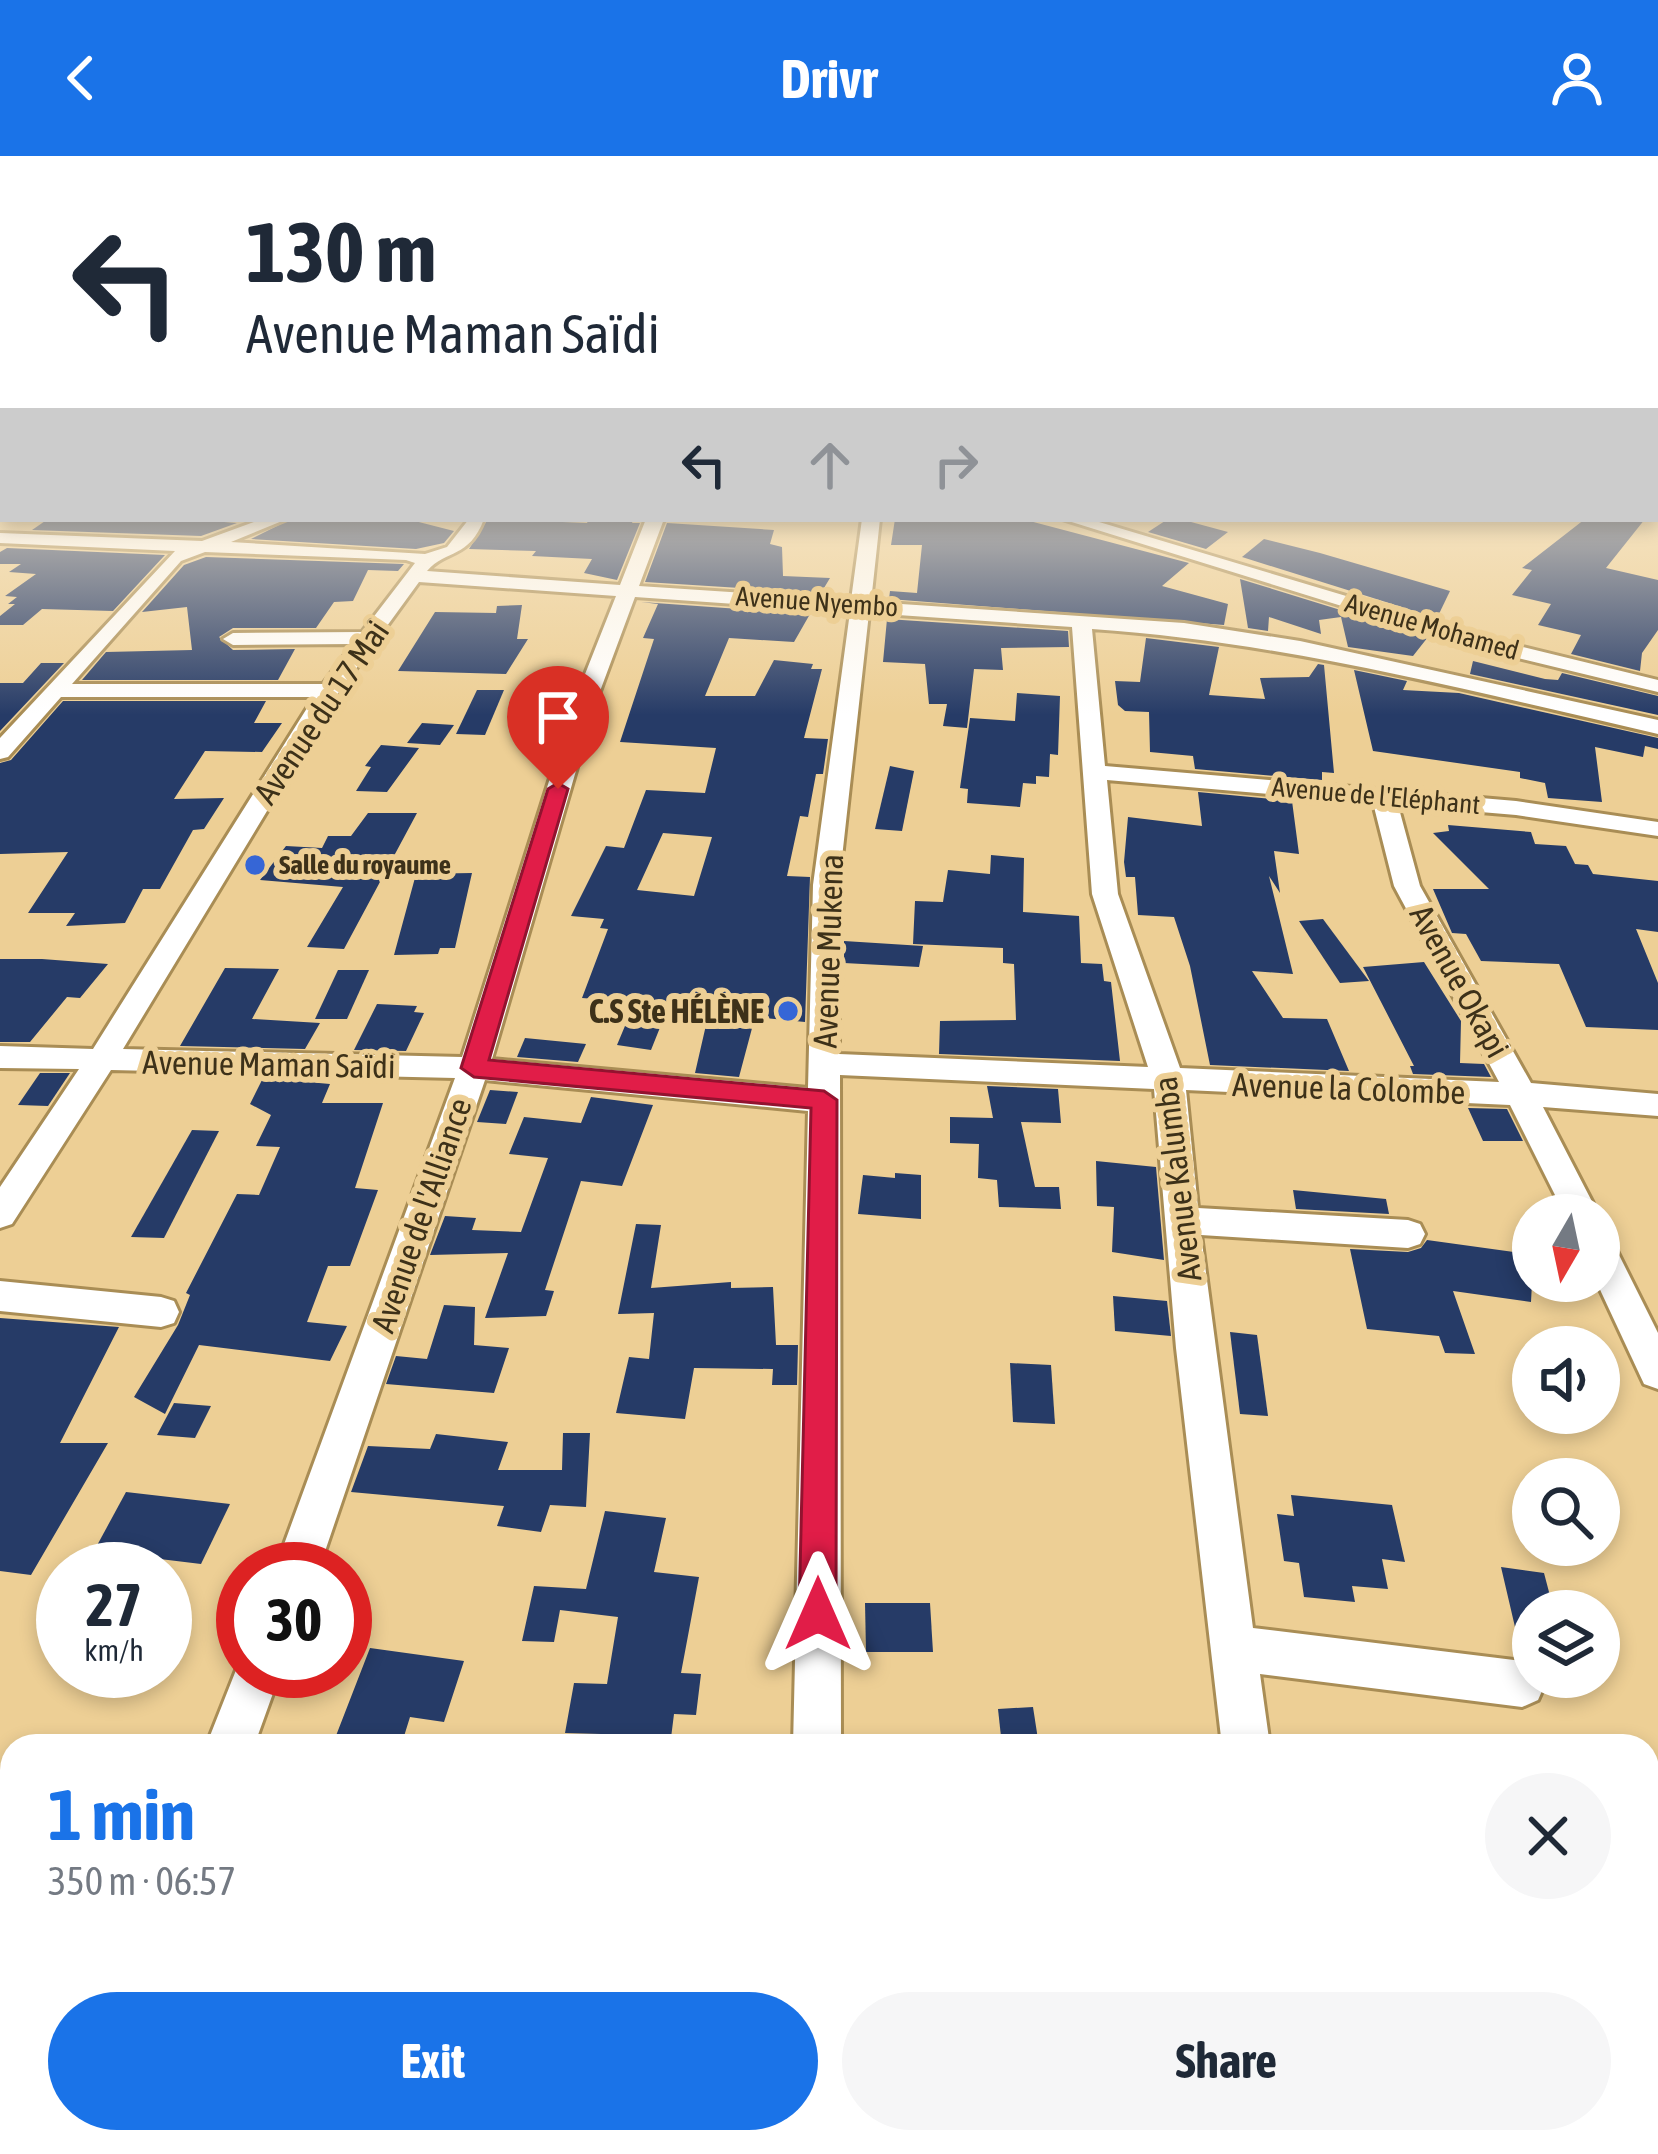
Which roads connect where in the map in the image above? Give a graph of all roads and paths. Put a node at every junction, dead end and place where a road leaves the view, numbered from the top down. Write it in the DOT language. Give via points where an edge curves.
graph roads {
  1 [pos="147,529"];
  2 [pos="250,529"];
  3 [pos="470,529"];
  4 [pos="651,529"];
  5 [pos="870,529"];
  6 [pos="1105,529"];
  7 [pos="0,538"];
  8 [pos="127,542"];
  9 [pos="203,546"];
  10 [pos="420,568"];
  11 [pos="630,589"];
  12 [pos="863,605"];
  13 [pos="1082,621"];
  14 [pos="368,638"];
  15 [pos="233,639"];
  16 [pos="1658,686"];
  17 [pos="329,690"];
  18 [pos="52,691"];
  19 [pos="1658,728"];
  20 [pos="0,752"];
  21 [pos="1094,772"];
  22 [pos="1383,796"];
  23 [pos="1658,830"];
  24 [pos="0,1057"];
  25 [pos="101,1061"];
  26 [pos="824,1064"];
  27 [pos="474,1068"];
  28 [pos="1169,1082"];
  29 [pos="1523,1094"];
  30 [pos="824,1100"];
  31 [pos="1658,1105"];
  32 [pos="1572,1194"];
  33 [pos="0,1215"];
  34 [pos="1183,1220"];
  35 [pos="1408,1234"];
  36 [pos="1620,1294"];
  37 [pos="0,1296"];
  38 [pos="161,1312"];
  39 [pos="1658,1372"];
  40 [pos="307,1542"];
  41 [pos="1232,1648"];
  42 [pos="1512,1683"];
  43 [pos="248,1698"];
  44 [pos="234,1734"];
  45 [pos="817,1734"];
  46 [pos="1244,1734"];
  1 -- 8 [label="street"];
  2 -- 9 [label="street"];
  3 -- 10 [label="street, Avenue du 17 Mai" via="453,551"];
  4 -- 11 [label="street, Avenue de l'Alliance"];
  5 -- 12 [label="street, Avenue Mukena"];
  6 -- 16 [label="street, Avenue Mohamed" via="1484,644"];
  7 -- 8 [label="street, Avenue Nyembo"];
  8 -- 9 [label="street, Avenue Nyembo"];
  9 -- 10 [label="street, Avenue Nyembo" via="406,555"];
  9 -- 18 [label="street" via="170,562"];
  10 -- 11 [label="street, Avenue Nyembo"];
  10 -- 14 [label="street, Avenue du 17 Mai"];
  11 -- 12 [label="street, Avenue Nyembo"];
  11 -- 27 [label="street, Avenue de l'Alliance" via="585,702"];
  12 -- 13 [label="street, Avenue Nyembo"];
  12 -- 26 [label="street, Avenue Mukena" via="826,885"];
  13 -- 19 [label="street, Avenue Nyembo" via="1264,640"];
  13 -- 21 [label="street, Avenue Kalumba"];
  14 -- 15 [label="street"];
  14 -- 17 [label="street, Avenue du 17 Mai"];
  17 -- 18 [label="street"];
  17 -- 25 [label="street, Avenue du 17 Mai"];
  18 -- 20 [label="street"];
  21 -- 22 [label="street, Avenue de l'Eléphant"];
  21 -- 28 [label="street, Avenue Kalumba" via="1107,908"];
  22 -- 23 [label="street, Avenue de l'Eléphant"];
  22 -- 29 [label="street, Avenue Okapi" via="1422,918"];
  24 -- 25 [label="street, Avenue Maman Saïdi"];
  25 -- 27 [label="street, Avenue Maman Saïdi"];
  25 -- 33 [label="street, Avenue du 17 Mai"];
  26 -- 28 [label="street, Avenue la Colombe"];
  26 -- 30 [label="street, Avenue Mukena"];
  27 -- 30 [label="street, Avenue Maman Saïdi"];
  27 -- 40 [label="street, Avenue de l'Alliance"];
  28 -- 29 [label="street, Avenue la Colombe"];
  28 -- 34 [label="street, Avenue Kalumba"];
  29 -- 31 [label="street, Avenue la Colombe"];
  29 -- 32 [label="street, Avenue Okapi"];
  30 -- 45 [label="street, Avenue Mukena"];
  34 -- 35 [label="street"];
  34 -- 41 [label="street, Avenue Kalumba"];
  36 -- 39 [label="street"];
  37 -- 38 [label="street"];
  41 -- 42 [label="street"];
  41 -- 46 [label="street, Avenue Kalumba"];
  43 -- 44 [label="street"];
}
